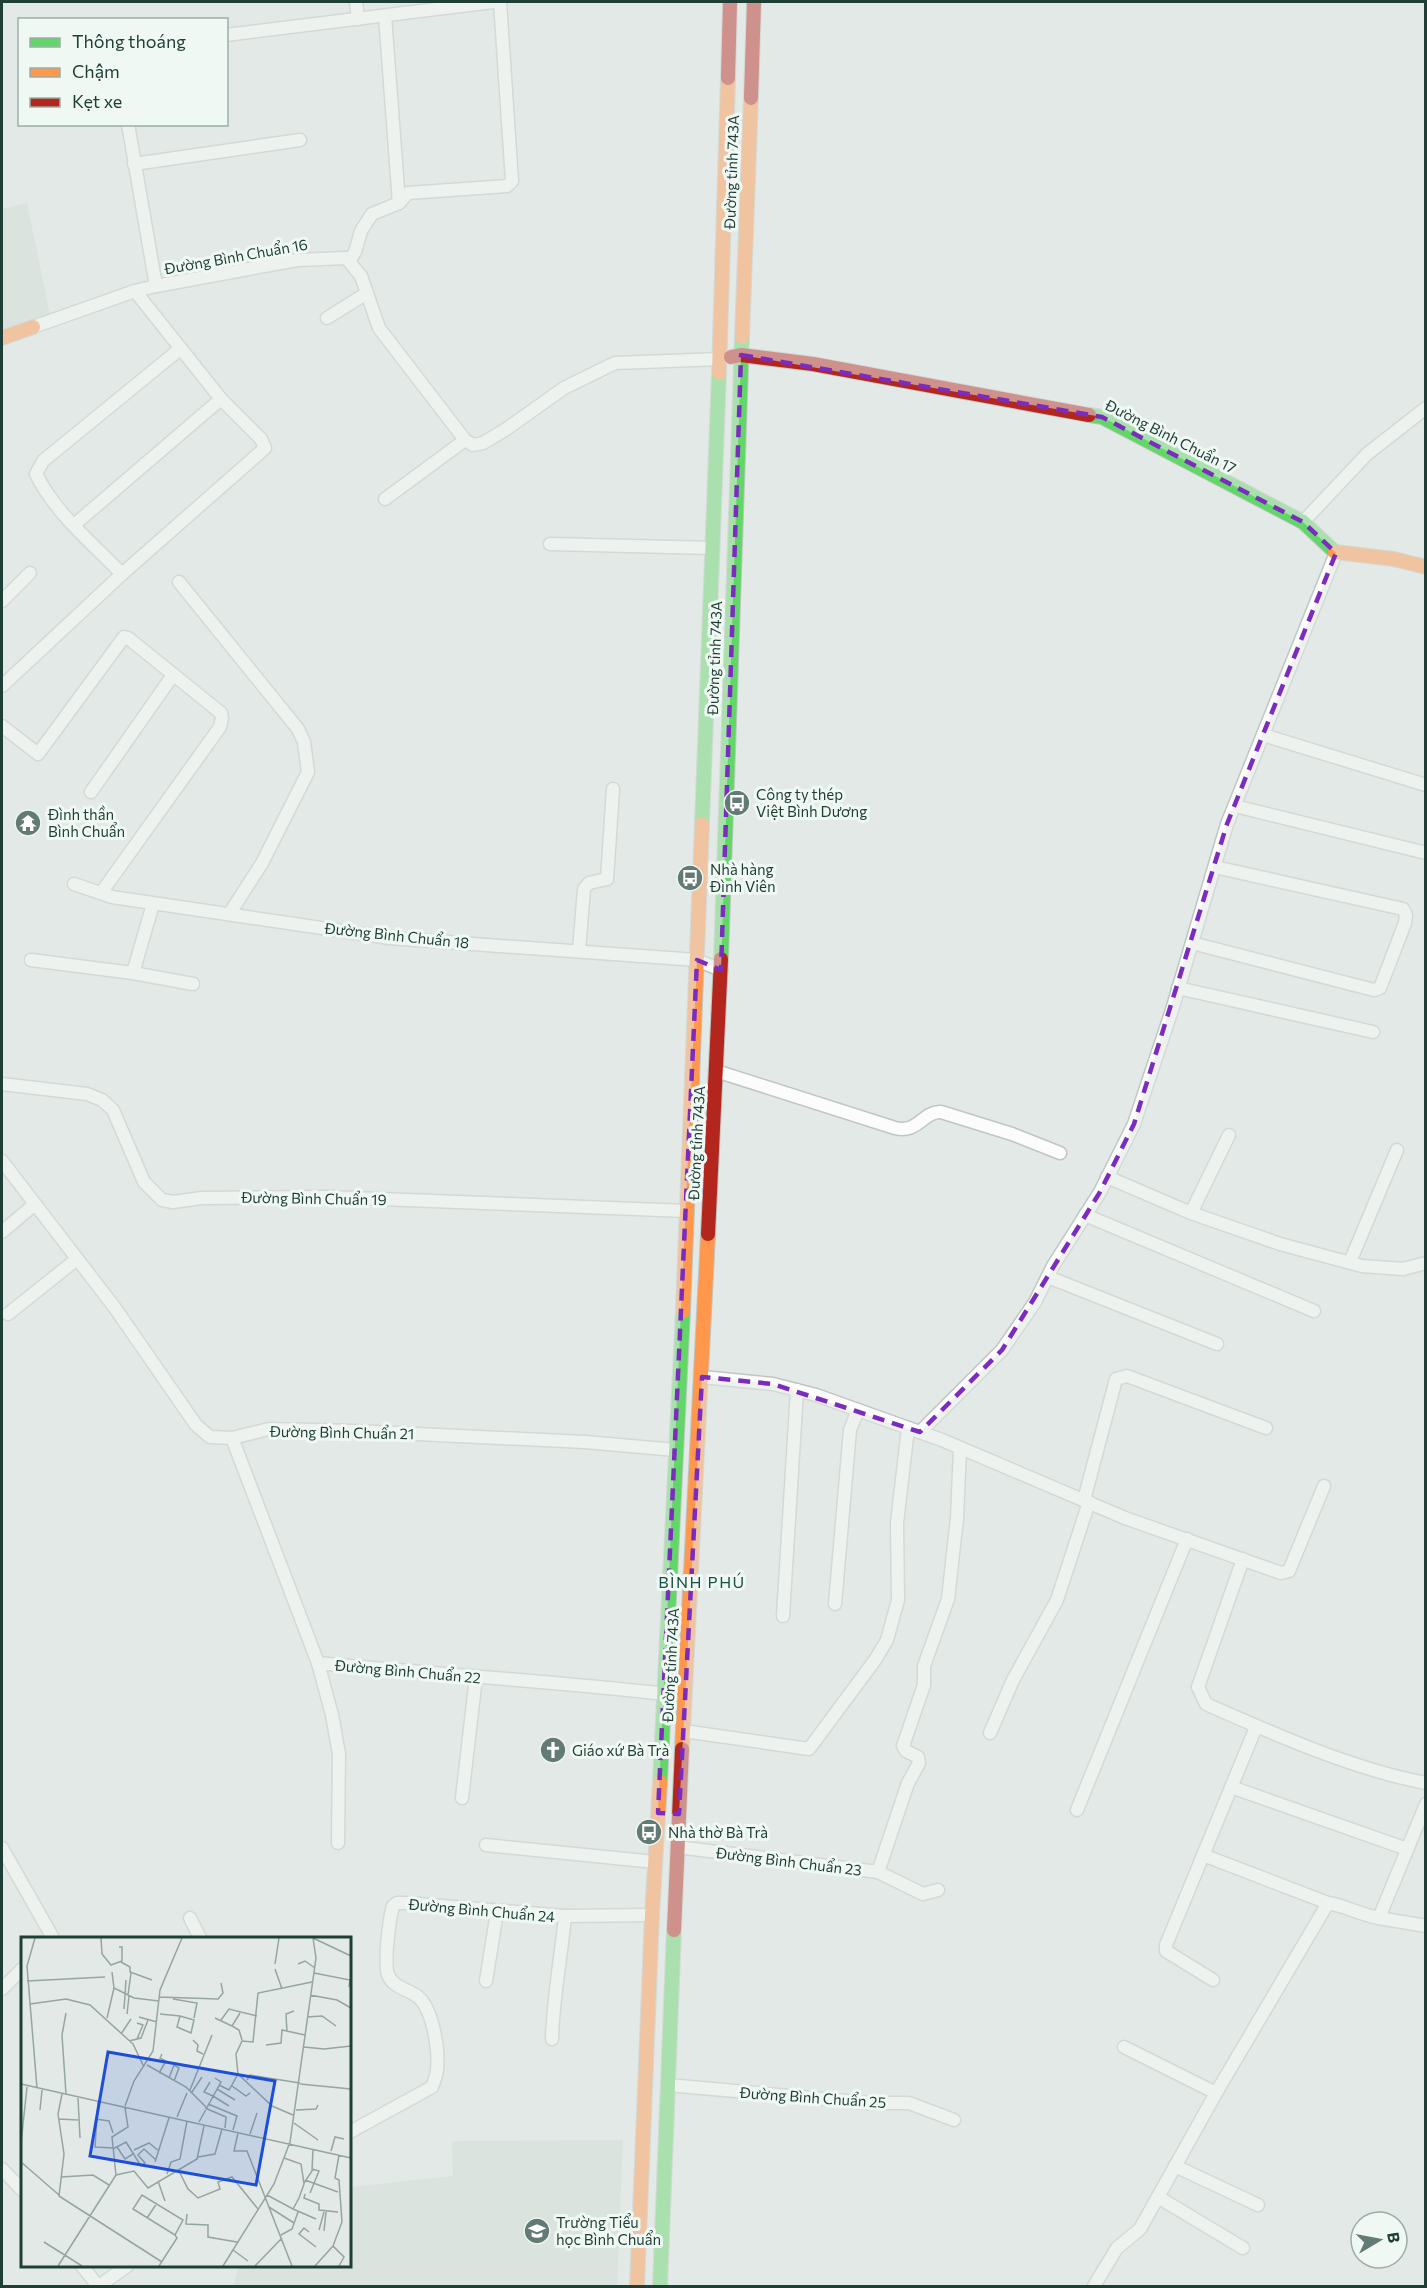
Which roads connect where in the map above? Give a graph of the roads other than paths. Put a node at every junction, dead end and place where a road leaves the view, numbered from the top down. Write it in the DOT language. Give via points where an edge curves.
graph roads {
  1 [pos="356,2"];
  2 [pos="493,2"];
  3 [pos="500,2"];
  4 [pos="730,2"];
  5 [pos="754,2"];
  6 [pos="385,16"];
  7 [pos="358,19"];
  8 [pos="729,20"];
  9 [pos="753,22"];
  10 [pos="228,35"];
  11 [pos="128,126"];
  12 [pos="300,140"];
  13 [pos="134,164"];
  14 [pos="399,203"];
  15 [pos="349,261"];
  16 [pos="156,286"];
  17 [pos="135,291"];
  18 [pos="367,293"];
  19 [pos="327,318"];
  20 [pos="33,327"];
  21 [pos="2,338"];
  22 [pos="180,350"];
  23 [pos="741,355"];
  24 [pos="720,359"];
  25 [pos="221,399"];
  26 [pos="1425,408"];
  27 [pos="465,440"];
  28 [pos="385,499"];
  29 [pos="1303,522"];
  30 [pos="74,525"];
  31 [pos="550,544"];
  32 [pos="713,548"];
  33 [pos="1336,553"];
  34 [pos="1425,567"];
  35 [pos="30,573"];
  36 [pos="122,574"];
  37 [pos="179,582"];
  38 [pos="2,601"];
  39 [pos="173,675"];
  40 [pos="2,686"];
  41 [pos="2,726"];
  42 [pos="1263,735"];
  43 [pos="1425,785"];
  44 [pos="613,789"];
  45 [pos="91,792"];
  46 [pos="1234,806"];
  47 [pos="1425,853"];
  48 [pos="1215,867"];
  49 [pos="74,884"];
  50 [pos="101,894"];
  51 [pos="153,904"];
  52 [pos="230,913"];
  53 [pos="1192,943"];
  54 [pos="579,950"];
  55 [pos="31,960"];
  56 [pos="697,960"];
  57 [pos="722,970"];
  58 [pos="134,973"];
  59 [pos="193,984"];
  60 [pos="1178,988"];
  61 [pos="1373,1032"];
  62 [pos="716,1071"];
  63 [pos="2,1084"];
  64 [pos="1229,1135"];
  65 [pos="1397,1150"];
  66 [pos="1060,1153"];
  67 [pos="2,1161"];
  68 [pos="1107,1178"];
  69 [pos="35,1204"];
  70 [pos="687,1211"];
  71 [pos="1191,1213"];
  72 [pos="1085,1215"];
  73 [pos="2,1232"];
  74 [pos="78,1258"];
  75 [pos="1350,1262"];
  76 [pos="1425,1263"];
  77 [pos="1048,1277"];
  78 [pos="1314,1311"];
  79 [pos="8,1314"];
  80 [pos="1217,1344"];
  81 [pos="702,1377"];
  82 [pos="797,1390"];
  83 [pos="858,1410"];
  84 [pos="1266,1428"];
  85 [pos="914,1430"];
  86 [pos="232,1438"];
  87 [pos="960,1448"];
  88 [pos="676,1450"];
  89 [pos="1324,1486"];
  90 [pos="1086,1501"];
  91 [pos="1187,1539"];
  92 [pos="1243,1559"];
  93 [pos="835,1604"];
  94 [pos="783,1616"];
  95 [pos="318,1663"];
  96 [pos="476,1677"];
  97 [pos="666,1694"];
  98 [pos="1256,1727"];
  99 [pos="684,1731"];
  100 [pos="990,1733"];
  101 [pos="1425,1783"];
  102 [pos="1231,1787"];
  103 [pos="462,1798"];
  104 [pos="1425,1804"];
  105 [pos="1077,1810"];
  106 [pos="658,1813"];
  107 [pos="679,1814"];
  108 [pos="338,1843"];
  109 [pos="486,1845"];
  110 [pos="678,1847"];
  111 [pos="2,1848"];
  112 [pos="1407,1849"];
  113 [pos="1203,1855"];
  114 [pos="655,1862"];
  115 [pos="878,1872"];
  116 [pos="938,1890"];
  117 [pos="1328,1904"];
  118 [pos="497,1912"];
  119 [pos="652,1915"];
  120 [pos="565,1916"];
  121 [pos="190,1918"];
  122 [pos="1379,1918"];
  123 [pos="1425,1926"];
  124 [pos="52,1937"];
  125 [pos="200,1937"];
  126 [pos="21,1970"];
  127 [pos="1213,1980"];
  128 [pos="486,1981"];
  129 [pos="2,1989"];
  130 [pos="552,2039"];
  131 [pos="1124,2047"];
  132 [pos="668,2085"];
  133 [pos="1216,2093"];
  134 [pos="954,2120"];
  135 [pos="351,2131"];
  136 [pos="1175,2166"];
  137 [pos="2,2169"];
  138 [pos="21,2189"];
  139 [pos="1158,2197"];
  140 [pos="1258,2205"];
  141 [pos="1243,2248"];
  142 [pos="84,2267"];
  143 [pos="123,2267"];
  144 [pos="98,2286"];
  145 [pos="637,2286"];
  146 [pos="660,2286"];
  147 [pos="1094,2286"];
  1 -- 7 [label="street"];
  2 -- 6 [label="street"];
  3 -- 14 [label="street" via="512,181 507,186 408,193"];
  4 -- 8 [label="main road, Đường tỉnh 743A"];
  5 -- 9 [label="main road, Đường tỉnh 743A"];
  6 -- 7 [label="street"];
  6 -- 14 [label="street"];
  7 -- 10 [label="street"];
  8 -- 9 [label="main road"];
  8 -- 24 [label="main road, Đường tỉnh 743A"];
  9 -- 23 [label="main road, Đường tỉnh 743A"];
  11 -- 13 [label="street"];
  12 -- 13 [label="street"];
  13 -- 16 [label="street"];
  14 -- 15 [label="street" via="372,214"];
  15 -- 16 [label="street, Đường Bình Chuẩn 16" via="297,260"];
  15 -- 18 [label="street" via="361,276"];
  16 -- 17 [label="street, Đường Bình Chuẩn 16"];
  17 -- 20 [label="street, Đường Bình Chuẩn 16"];
  17 -- 22 [label="street"];
  18 -- 19 [label="street"];
  18 -- 27 [label="street" via="379,328"];
  20 -- 21 [label="main road, Đường Bình Chuẩn 16"];
  22 -- 25 [label="street"];
  22 -- 30 [label="street" via="43,461 36,474"];
  23 -- 24 [label="main road, Đường Bình Chuẩn 17"];
  23 -- 29 [label="main road, Đường Bình Chuẩn 17" via="813,364 1102,417"];
  23 -- 57 [label="main road, Đường tỉnh 743A"];
  24 -- 27 [label="street" via="615,363 564,388 483,443 473,445"];
  24 -- 32 [label="main road, Đường tỉnh 743A"];
  25 -- 30 [label="street"];
  25 -- 36 [label="street" via="261,439 265,448"];
  26 -- 29 [label="street" via="1367,454"];
  27 -- 28 [label="street"];
  29 -- 33 [label="main road, Đường Bình Chuẩn 17"];
  30 -- 36 [label="street"];
  31 -- 32 [label="street"];
  32 -- 56 [label="main road, Đường tỉnh 743A"];
  33 -- 34 [label="main road" via="1394,559"];
  33 -- 42 [label="street"];
  35 -- 38 [label="street"];
  36 -- 40 [label="street"];
  37 -- 52 [label="street" via="298,729 307,755 308,772 262,863"];
  39 -- 41 [label="street" via="124,637 38,754"];
  39 -- 45 [label="street"];
  39 -- 50 [label="street" via="221,713 220,727"];
  42 -- 43 [label="street"];
  42 -- 46 [label="street"];
  44 -- 54 [label="street" via="608,879 589,883 584,889"];
  46 -- 47 [label="street"];
  46 -- 48 [label="street"];
  48 -- 53 [label="street"];
  48 -- 53 [label="street" via="1403,909 1405,923 1380,988 1374,990"];
  49 -- 50 [label="street, Đường Bình Chuẩn 18"];
  50 -- 51 [label="street, Đường Bình Chuẩn 18"];
  51 -- 52 [label="street, Đường Bình Chuẩn 18"];
  51 -- 58 [label="street"];
  52 -- 54 [label="street, Đường Bình Chuẩn 18" via="389,938"];
  53 -- 60 [label="street"];
  54 -- 56 [label="street, Đường Bình Chuẩn 18"];
  55 -- 58 [label="street"];
  56 -- 57 [label="street, Đường Bình Chuẩn 18"];
  56 -- 70 [label="main road, Đường tỉnh 743A"];
  57 -- 62 [label="main road, Đường tỉnh 743A"];
  58 -- 59 [label="street"];
  60 -- 61 [label="street"];
  60 -- 68 [label="street" via="1134,1125"];
  62 -- 66 [label="street" via="902,1130 914,1128 935,1112 941,1112"];
  62 -- 81 [label="main road, Đường tỉnh 743A"];
  63 -- 70 [label="street, Đường Bình Chuẩn 19" via="87,1094 102,1100 113,1110 144,1182 162,1200 328,1197"];
  64 -- 71 [label="street"];
  65 -- 75 [label="street"];
  67 -- 69 [label="street, Đường Bình Chuẩn 21"];
  68 -- 71 [label="street"];
  68 -- 72 [label="street"];
  69 -- 73 [label="street"];
  69 -- 74 [label="street, Đường Bình Chuẩn 21"];
  70 -- 88 [label="main road, Đường tỉnh 743A"];
  71 -- 75 [label="street" via="1280,1244"];
  72 -- 77 [label="street"];
  72 -- 78 [label="street"];
  74 -- 79 [label="street"];
  74 -- 86 [label="street, Đường Bình Chuẩn 21" via="196,1425 210,1437"];
  75 -- 76 [label="street" via="1403,1269"];
  77 -- 80 [label="street"];
  77 -- 85 [label="street" via="1002,1350"];
  81 -- 82 [label="street"];
  81 -- 99 [label="main road, Đường tỉnh 743A"];
  82 -- 83 [label="street"];
  82 -- 94 [label="street"];
  83 -- 85 [label="street"];
  83 -- 93 [label="street" via="850,1430"];
  84 -- 90 [label="street" via="1121,1376 1116,1379"];
  85 -- 87 [label="street"];
  85 -- 99 [label="street" via="897,1523 898,1600 887,1640 829,1724 809,1749"];
  86 -- 88 [label="street, Đường Bình Chuẩn 21" via="269,1429 355,1431"];
  86 -- 95 [label="street, Đường Bình Chuẩn 22"];
  87 -- 90 [label="street"];
  87 -- 115 [label="street, Đường Bình Chuẩn 23" via="948,1599 924,1666 924,1685 903,1746 918,1756 919,1763 908,1783"];
  88 -- 97 [label="main road, Đường tỉnh 743A"];
  89 -- 92 [label="street" via="1289,1571 1281,1573"];
  90 -- 91 [label="street"];
  90 -- 100 [label="street" via="1057,1600 1013,1680"];
  91 -- 92 [label="street"];
  91 -- 105 [label="street"];
  92 -- 98 [label="street" via="1198,1687 1206,1704"];
  95 -- 96 [label="street, Đường Bình Chuẩn 22"];
  95 -- 108 [label="street" via="339,1754"];
  96 -- 97 [label="street, Đường Bình Chuẩn 22"];
  96 -- 103 [label="street"];
  97 -- 106 [label="main road, Đường tỉnh 743A"];
  98 -- 101 [label="street" via="1363,1766"];
  98 -- 102 [label="street"];
  99 -- 107 [label="main road, Đường tỉnh 743A"];
  102 -- 112 [label="street"];
  102 -- 113 [label="street"];
  104 -- 112 [label="street"];
  106 -- 107 [label="main road"];
  106 -- 114 [label="main road, Đường tỉnh 743A"];
  107 -- 110 [label="main road, Đường tỉnh 743A"];
  109 -- 114 [label="street"];
  110 -- 115 [label="street, Đường Bình Chuẩn 23"];
  110 -- 132 [label="main road, Đường tỉnh 743A"];
  111 -- 124 [label="street"];
  112 -- 122 [label="street"];
  113 -- 117 [label="street"];
  113 -- 127 [label="street" via="1166,1952"];
  114 -- 119 [label="main road, Đường tỉnh 743A"];
  115 -- 116 [label="street" via="923,1894"];
  117 -- 122 [label="street"];
  117 -- 133 [label="street"];
  118 -- 120 [label="street, Đường Bình Chuẩn 24"];
  118 -- 128 [label="street"];
  118 -- 135 [label="street, Đường Bình Chuẩn 24" via="398,1903 393,1906 388,1974 394,1983 425,2003 432,2024 437,2070 432,2087"];
  119 -- 120 [label="street, Đường Bình Chuẩn 24"];
  119 -- 145 [label="main road, Đường tỉnh 743A"];
  120 -- 130 [label="street"];
  121 -- 125 [label="street"];
  122 -- 123 [label="street"];
  126 -- 129 [label="street"];
  131 -- 133 [label="street"];
  132 -- 134 [label="street, Đường Bình Chuẩn 25" via="909,2103"];
  132 -- 146 [label="main road, Đường tỉnh 743A"];
  133 -- 136 [label="street"];
  136 -- 139 [label="street"];
  136 -- 140 [label="street"];
  137 -- 138 [label="street"];
  139 -- 141 [label="street"];
  139 -- 147 [label="street" via="1140,2229 1117,2248"];
  142 -- 144 [label="street"];
  143 -- 144 [label="street"];
}
